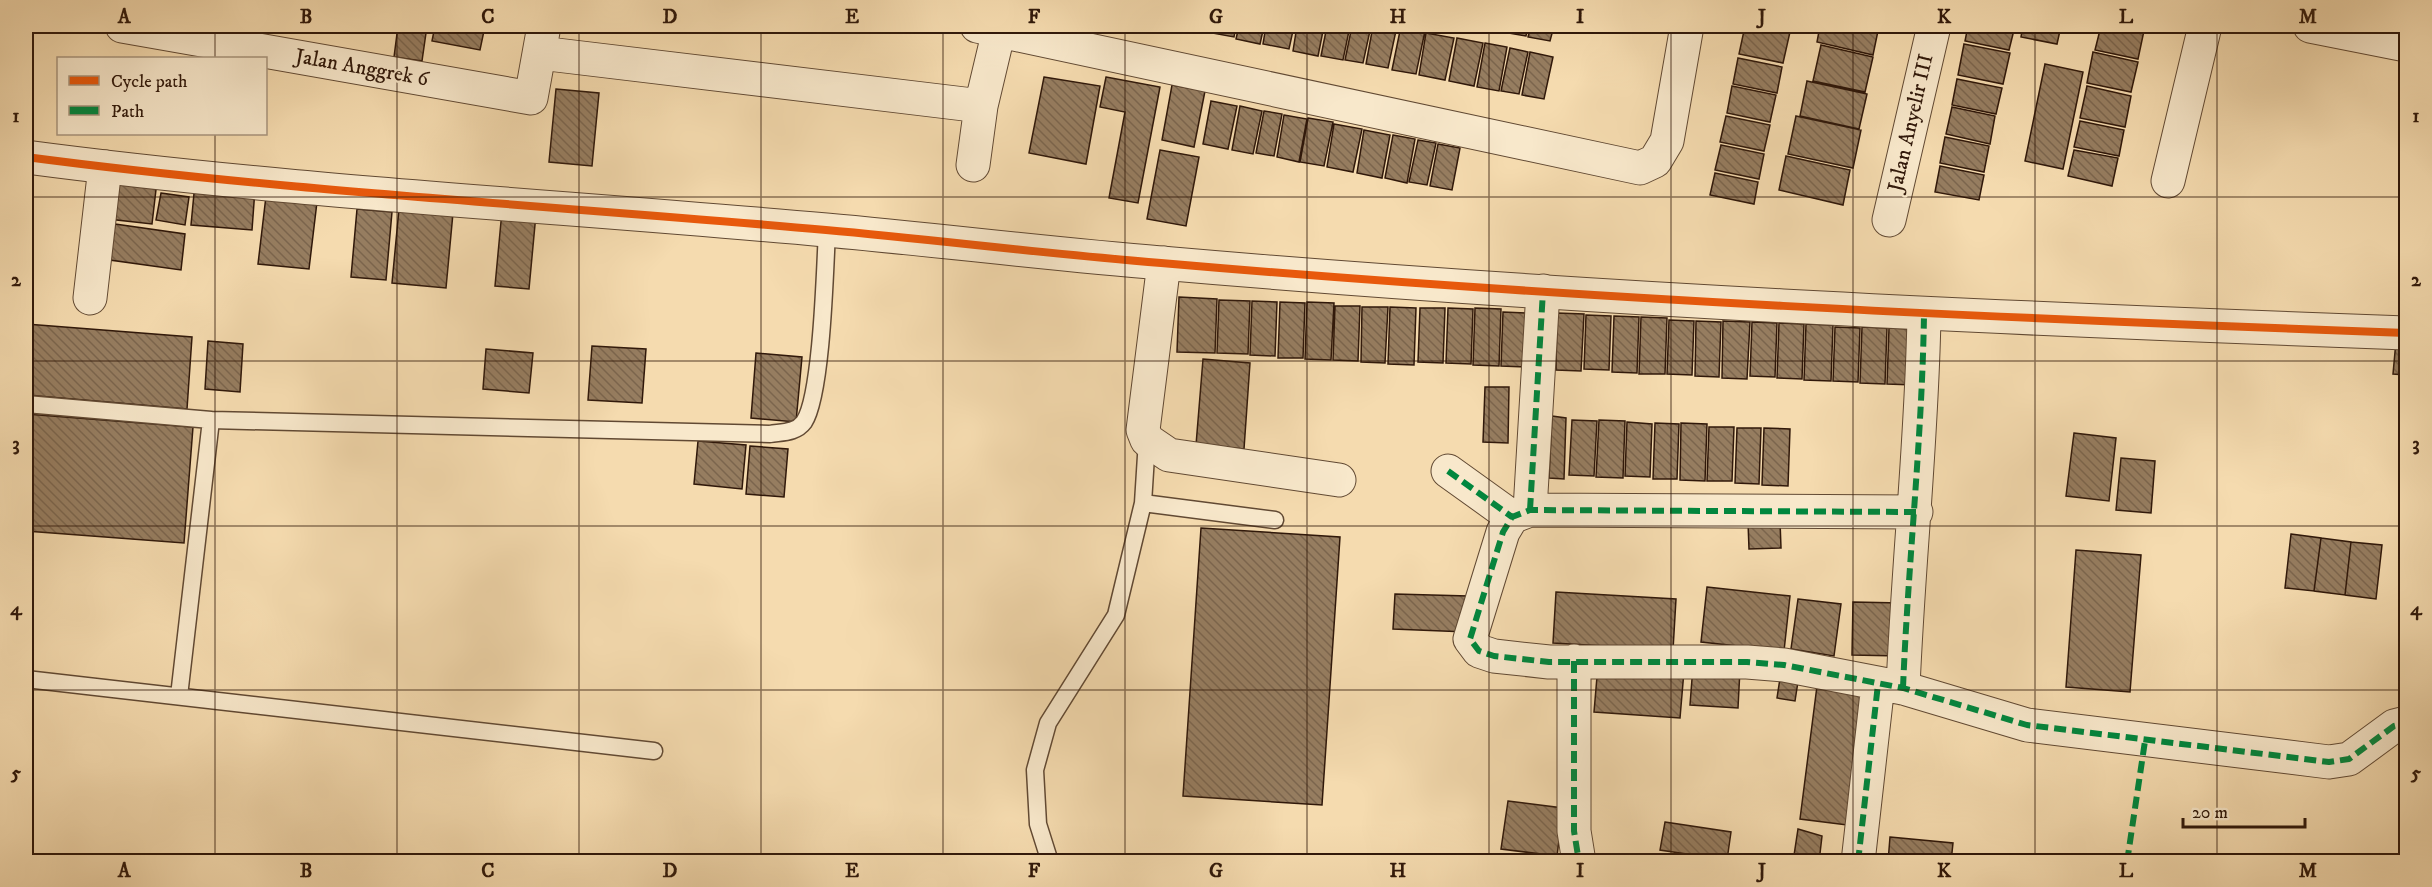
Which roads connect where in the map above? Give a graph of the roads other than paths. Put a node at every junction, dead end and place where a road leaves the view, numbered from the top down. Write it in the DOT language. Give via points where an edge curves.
graph roads {
  1 [pos="122,26"];
  2 [pos="1687,26"];
  3 [pos="1934,26"];
  4 [pos="2205,26"];
  5 [pos="2310,26"];
  6 [pos="992,27"];
  7 [pos="179,31"];
  8 [pos="542,40"];
  9 [pos="2406,45"];
  10 [pos="981,106"];
  11 [pos="26,157"];
  12 [pos="974,165"];
  13 [pos="105,167"];
  14 [pos="2168,181"];
  15 [pos="1889,220"];
  16 [pos="828,230"];
  17 [pos="1164,264"];
  18 [pos="1543,291"];
  19 [pos="90,298"];
  20 [pos="1924,315"];
  21 [pos="2406,333"];
  22 [pos="26,404"];
  23 [pos="212,420"];
  24 [pos="1147,440"];
  25 [pos="1448,471"];
  26 [pos="1339,480"];
  27 [pos="1143,502"];
  28 [pos="1916,512"];
  29 [pos="1521,514"];
  30 [pos="1275,520"];
  31 [pos="1574,661"];
  32 [pos="26,680"];
  33 [pos="1890,686"];
  34 [pos="179,696"];
  35 [pos="2406,723"];
  36 [pos="654,752"];
  37 [pos="1050,861"];
  38 [pos="1579,861"];
  39 [pos="1858,861"];
  1 -- 7 [label="street, Jalan Anggrek 6"];
  2 -- 6 [label="street" via="1667,141 1655,160 1640,168"];
  3 -- 15 [label="street, Jalan Anyelir III"];
  4 -- 14 [label="street"];
  5 -- 9 [label="street"];
  6 -- 10 [label="street"];
  7 -- 8 [label="street, Jalan Anggrek 6" via="531,98"];
  8 -- 10 [label="street"];
  10 -- 12 [label="street"];
  11 -- 13 [label="street"];
  13 -- 16 [label="street" via="518,206"];
  13 -- 19 [label="street"];
  16 -- 17 [label="street"];
  16 -- 23 [label="lane" via="816,376 804,422 794,431 760,434"];
  17 -- 18 [label="street"];
  17 -- 24 [label="street" via="1143,430"];
  18 -- 20 [label="street"];
  18 -- 29 [label="street"];
  20 -- 21 [label="street"];
  20 -- 28 [label="street"];
  22 -- 23 [label="lane"];
  23 -- 34 [label="lane"];
  24 -- 26 [label="street" via="1169,455"];
  24 -- 27 [label="lane"];
  25 -- 29 [label="street"];
  27 -- 30 [label="lane"];
  27 -- 37 [label="lane" via="1116,615 1048,723 1035,770 1038,824"];
  28 -- 29 [label="street"];
  28 -- 33 [label="street"];
  29 -- 31 [label="street" via="1503,532 1470,639 1472,646 1494,656"];
  31 -- 33 [label="street" via="1747,662 1784,665"];
  31 -- 38 [label="street" via="1574,831"];
  32 -- 34 [label="lane"];
  33 -- 35 [label="street" via="2027,725 2329,762 2349,759 2394,726"];
  33 -- 39 [label="street"];
  34 -- 36 [label="lane"];
}
